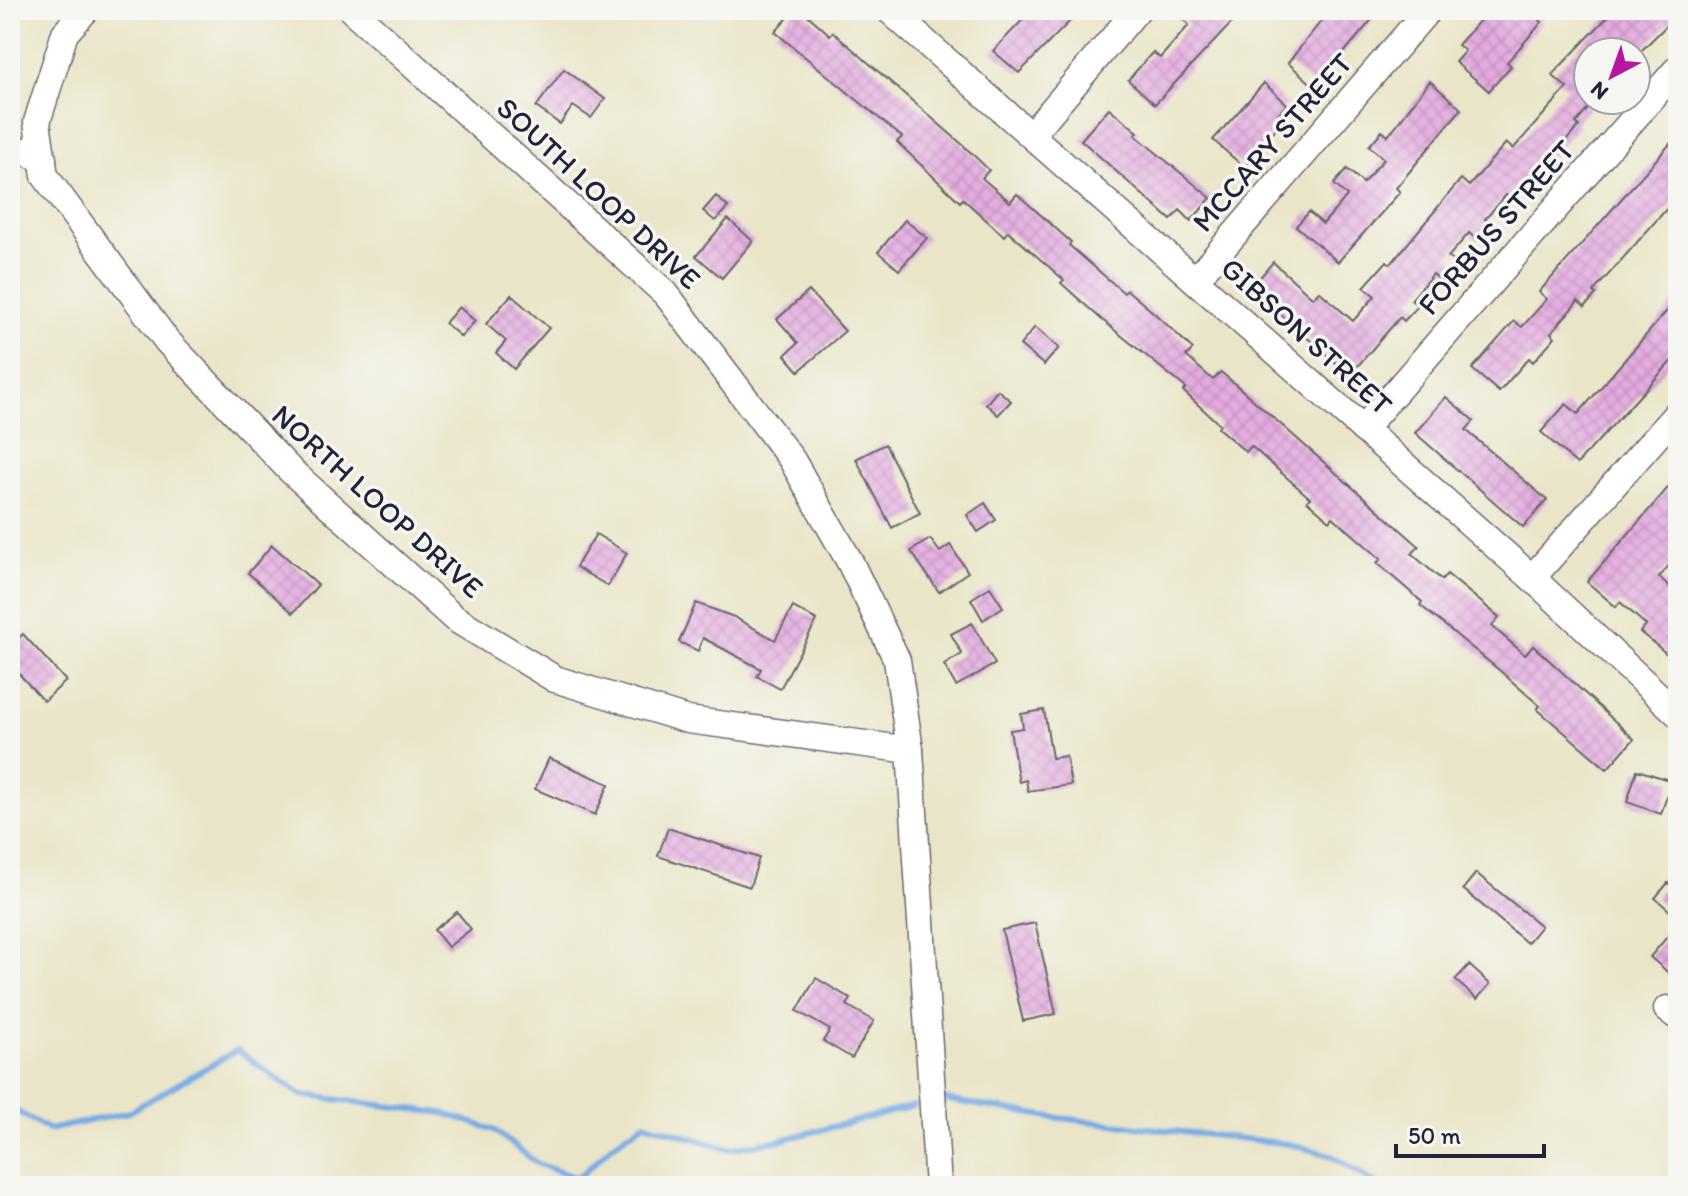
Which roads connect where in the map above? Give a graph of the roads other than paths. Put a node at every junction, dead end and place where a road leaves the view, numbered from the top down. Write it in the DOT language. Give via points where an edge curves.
graph roads {
  1 [pos="86,10"];
  2 [pos="352,10"];
  3 [pos="889,10"];
  4 [pos="1137,10"];
  5 [pos="1428,10"];
  6 [pos="1678,68"];
  7 [pos="1031,135"];
  8 [pos="10,146"];
  9 [pos="43,159"];
  10 [pos="1196,279"];
  11 [pos="1678,412"];
  12 [pos="1363,429"];
  13 [pos="1532,578"];
  14 [pos="1678,714"];
  15 [pos="910,750"];
  16 [pos="938,1186"];
  1 -- 9 [label="street, NORTH LOOP DRIVE" via="65,33 37,122"];
  2 -- 15 [label="street, SOUTH LOOP DRIVE" via="666,294 792,460 897,660"];
  3 -- 7 [label="street, GIBSON STREET"];
  4 -- 7 [label="street"];
  5 -- 10 [label="street, MCCARY STREET"];
  6 -- 12 [label="street, FORBUS STREET"];
  7 -- 10 [label="street, GIBSON STREET"];
  8 -- 9 [label="street"];
  9 -- 15 [label="street, NORTH LOOP DRIVE" via="45,176 167,341 290,470 454,618 555,679 688,720"];
  10 -- 12 [label="street, GIBSON STREET"];
  11 -- 13 [label="street"];
  12 -- 13 [label="street, GIBSON STREET"];
  13 -- 14 [label="street, GIBSON STREET"];
  15 -- 16 [label="street, SOUTH LOOP DRIVE"];
}
